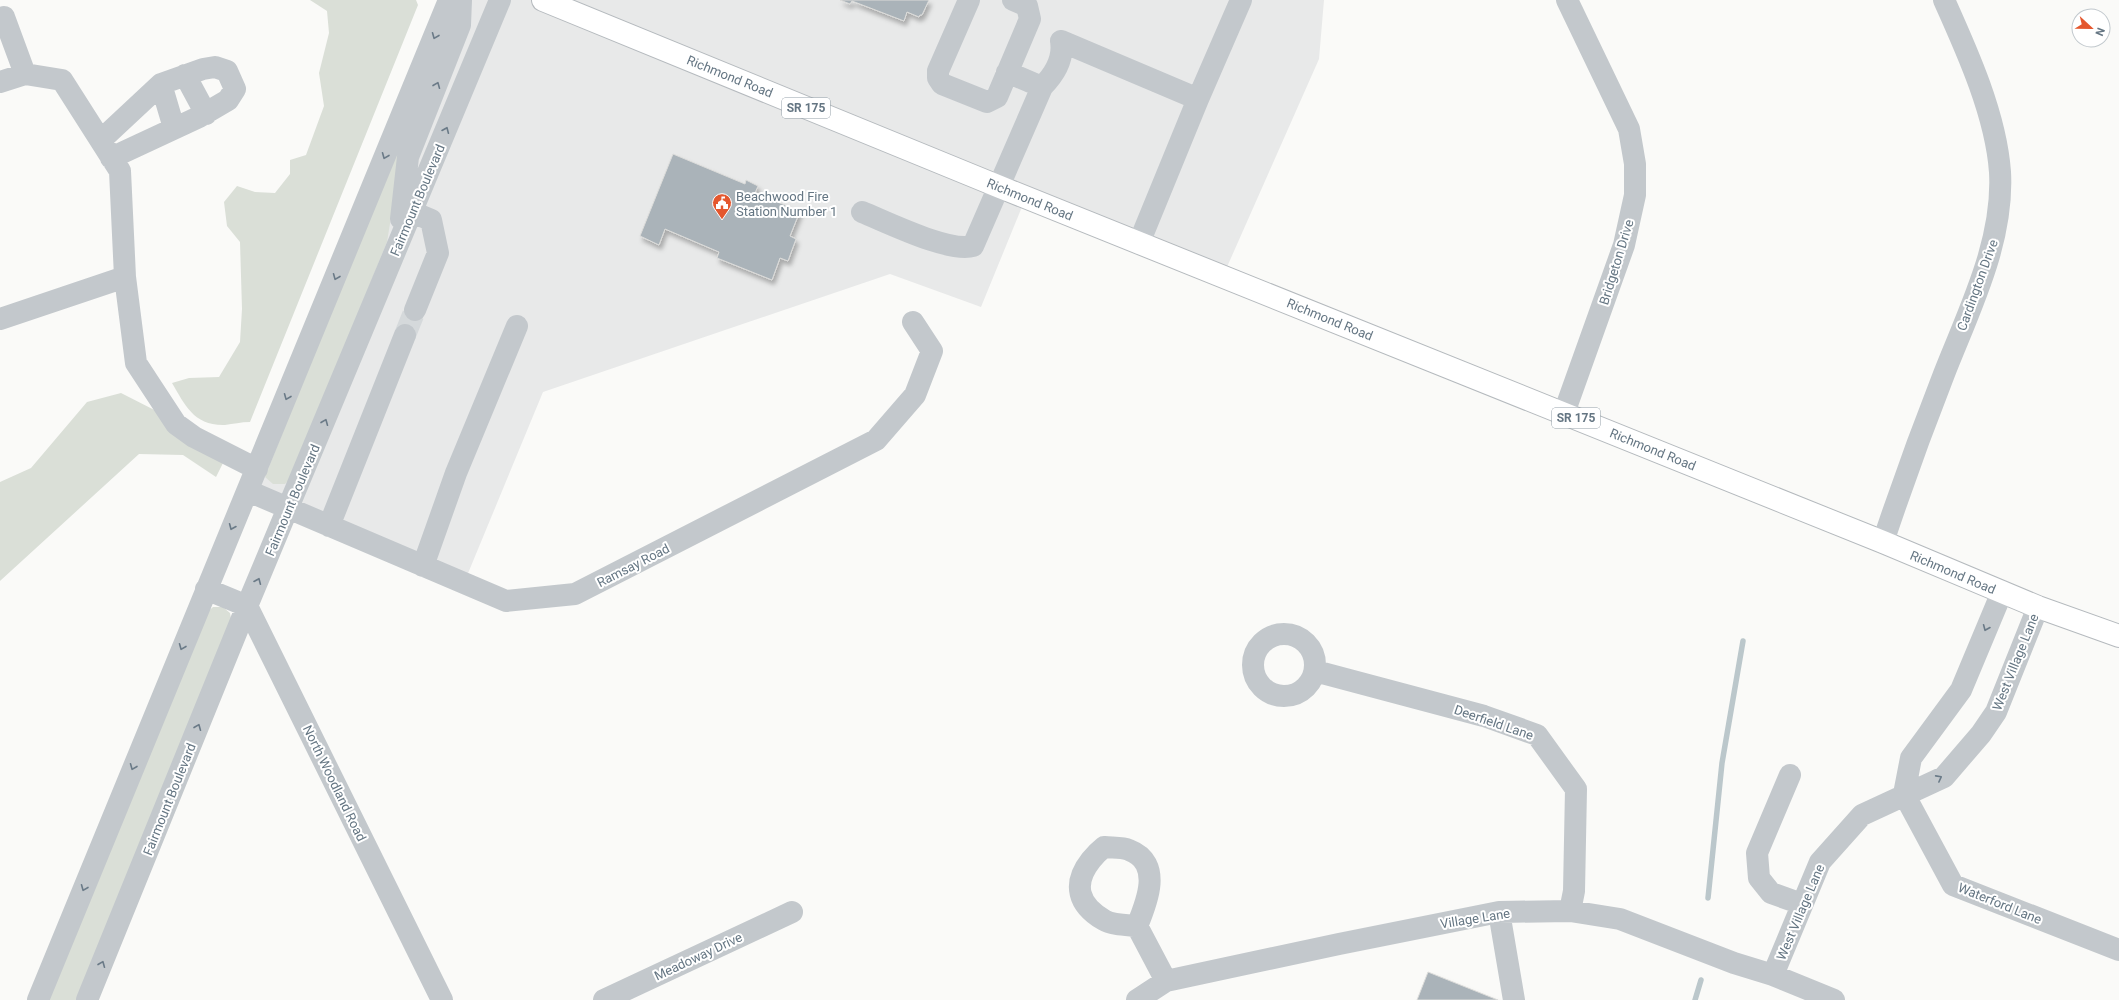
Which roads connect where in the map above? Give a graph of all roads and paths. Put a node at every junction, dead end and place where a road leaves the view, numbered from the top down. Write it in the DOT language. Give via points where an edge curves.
graph roads {
  1 [pos="449,0"];
  2 [pos="461,0"];
  3 [pos="500,0"];
  4 [pos="543,0"];
  5 [pos="969,0"];
  6 [pos="1013,0"];
  7 [pos="1241,0"];
  8 [pos="1567,0"];
  9 [pos="1944,0"];
  10 [pos="0,19"];
  11 [pos="1007,72"];
  12 [pos="25,74"];
  13 [pos="185,75"];
  14 [pos="0,82"];
  15 [pos="161,84"];
  16 [pos="1042,87"];
  17 [pos="1198,98"];
  18 [pos="206,114"];
  19 [pos="174,128"];
  20 [pos="106,149"];
  21 [pos="1000,187"];
  22 [pos="412,212"];
  23 [pos="862,212"];
  24 [pos="1139,242"];
  25 [pos="398,244"];
  26 [pos="125,277"];
  27 [pos="415,310"];
  28 [pos="0,319"];
  29 [pos="913,322"];
  30 [pos="517,326"];
  31 [pos="405,335"];
  32 [pos="1564,413"];
  33 [pos="258,469"];
  34 [pos="248,491"];
  35 [pos="289,508"];
  36 [pos="329,526"];
  37 [pos="1883,542"];
  38 [pos="423,566"];
  39 [pos="206,589"];
  40 [pos="2002,592"];
  41 [pos="247,606"];
  42 [pos="2038,607"];
  43 [pos="2119,636"];
  44 [pos="1315,671"];
  45 [pos="1790,775"];
  46 [pos="1904,794"];
  47 [pos="1802,904"];
  48 [pos="1570,911"];
  49 [pos="792,912"];
  50 [pos="1499,912"];
  51 [pos="1137,926"];
  52 [pos="2119,950"];
  53 [pos="1773,975"];
  54 [pos="1166,981"];
  55 [pos="38,1000"];
  56 [pos="87,1000"];
  57 [pos="442,1000"];
  58 [pos="604,1000"];
  59 [pos="1137,1000"];
  60 [pos="1514,1000"];
  61 [pos="1834,1000"];
  1 -- 33 [label="street, one-way"];
  25 -- 2 [label="street, one-way" via="408,157 460,25"];
  22 -- 3 [label="street, Fairmount Boulevard, one-way"];
  4 -- 21 [label="main road, Richmond Road / SR 175"];
  5 -- 11 [label="street" via="938,71 938,78 942,84 987,102 997,97"];
  6 -- 11 [label="street" via="1027,6 1030,18"];
  7 -- 17 [label="street"];
  8 -- 32 [label="street, Bridgeton Drive" via="1629,129 1635,164 1635,196 1624,245"];
  9 -- 37 [label="street, Cardington Drive" via="1989,110 2000,172 1996,234 1910,462"];
  10 -- 12 [label="street" via="4,17"];
  11 -- 16 [label="street"];
  12 -- 14 [label="street"];
  12 -- 20 [label="street" via="62,80"];
  13 -- 15 [label="street"];
  13 -- 18 [label="street"];
  13 -- 18 [label="street" via="215,67 226,71 235,89 228,100"];
  15 -- 19 [label="street"];
  15 -- 20 [label="street"];
  16 -- 17 [label="street" via="1053,76 1063,52 1060,40"];
  16 -- 21 [label="street"];
  17 -- 24 [label="street"];
  18 -- 19 [label="street"];
  19 -- 20 [label="street"];
  20 -- 26 [label="street" via="120,171"];
  21 -- 23 [label="street" via="973,246 965,248 950,246"];
  21 -- 24 [label="main road, Richmond Road / SR 175"];
  22 -- 25 [label="street, Fairmount Boulevard"];
  22 -- 27 [label="street" via="431,220 438,253"];
  24 -- 32 [label="main road, Richmond Road / SR 175"];
  35 -- 25 [label="street, Fairmount Boulevard, one-way"];
  26 -- 28 [label="street"];
  26 -- 33 [label="street" via="136,363 176,424 194,437"];
  29 -- 38 [label="street, Ramsay Road" via="932,351 915,395 876,440 575,594 506,601"];
  30 -- 38 [label="street" via="456,473"];
  31 -- 36 [label="street"];
  32 -- 37 [label="main road, Richmond Road / SR 175"];
  33 -- 34 [label="street"];
  34 -- 35 [label="street, Ramsay Road"];
  34 -- 39 [label="street, one-way"];
  35 -- 36 [label="street, Ramsay Road"];
  41 -- 35 [label="street, Fairmount Boulevard, one-way"];
  36 -- 38 [label="street, Ramsay Road"];
  37 -- 40 [label="main road, Richmond Road / SR 175"];
  39 -- 41 [label="street"];
  39 -- 55 [label="street, one-way"];
  40 -- 42 [label="main road, Richmond Road / SR 175"];
  40 -- 46 [label="street, one-way" via="1961,690 1911,758"];
  56 -- 41 [label="street, Fairmount Boulevard, one-way"];
  41 -- 57 [label="street, North Woodland Road"];
  42 -- 43 [label="main road, Richmond Road / SR 175"];
  46 -- 42 [label="street, West Village Lane, one-way" via="1944,777 1981,734 1996,712"];
  44 -- 48 [label="street, Deerfield Lane" via="1484,716 1537,735 1576,789 1574,891"];
  45 -- 47 [label="street" via="1757,853 1759,878 1771,893"];
  46 -- 47 [label="street, West Village Lane" via="1862,815 1820,862"];
  46 -- 52 [label="street, Waterford Lane" via="1953,885"];
  47 -- 53 [label="street, West Village Lane"];
  48 -- 50 [label="street, Village Lane"];
  48 -- 53 [label="street, Village Lane" via="1620,918 1734,964"];
  49 -- 58 [label="street, Meadoway Drive"];
  50 -- 54 [label="street, Village Lane"];
  50 -- 60 [label="street"];
  51 -- 54 [label="street"];
  53 -- 61 [label="street, Village Lane"];
  54 -- 59 [label="street, Village Lane"];
}
